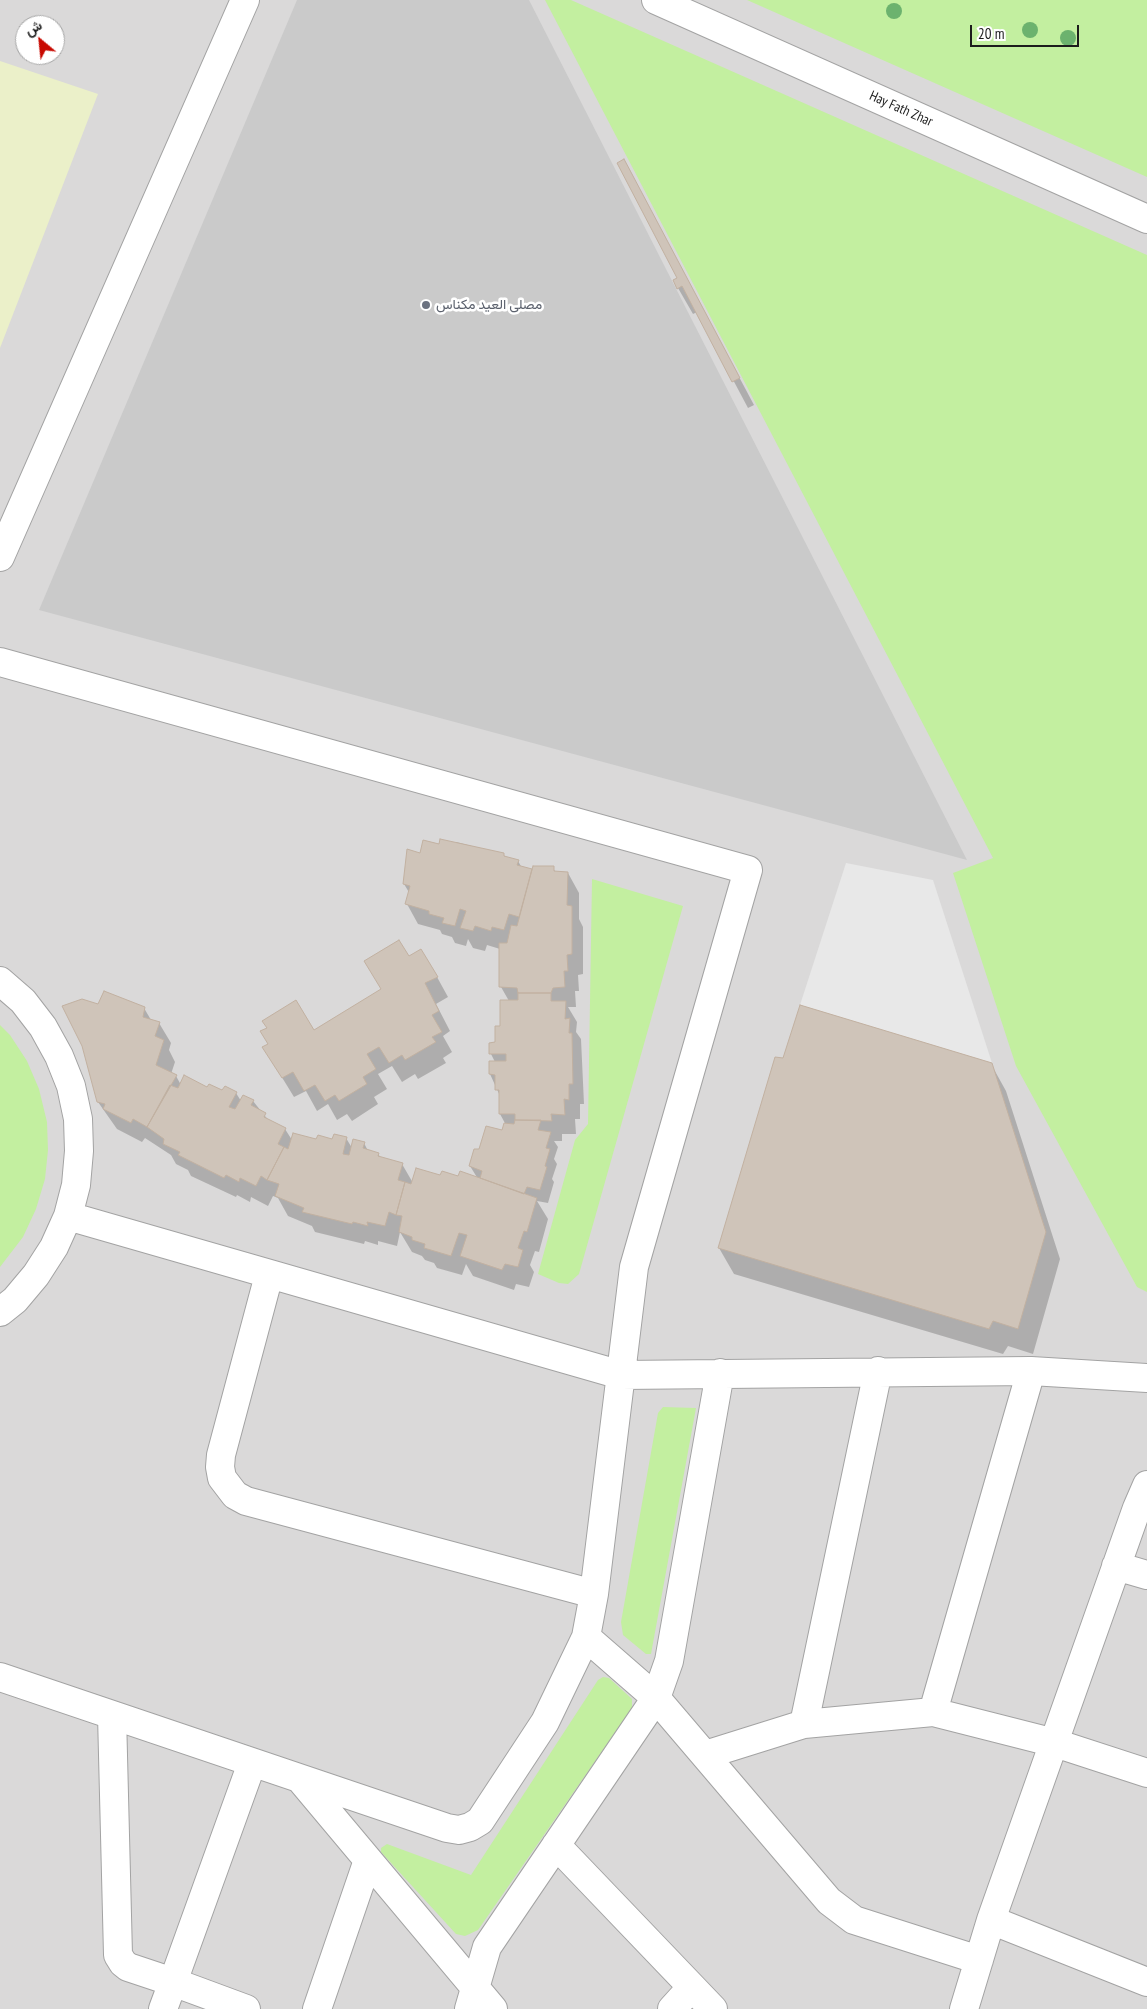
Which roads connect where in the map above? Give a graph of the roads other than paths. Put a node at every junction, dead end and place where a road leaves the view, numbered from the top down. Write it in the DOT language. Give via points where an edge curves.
graph roads {
  1 [pos="245,0"];
  2 [pos="656,0"];
  3 [pos="1147,219"];
  4 [pos="0,557"];
  5 [pos="0,662"];
  6 [pos="0,980"];
  7 [pos="68,1216"];
  8 [pos="269,1275"];
  9 [pos="0,1312"];
  10 [pos="878,1371"];
  11 [pos="1031,1371"];
  12 [pos="720,1373"];
  13 [pos="621,1375"];
  14 [pos="1147,1378"];
  15 [pos="1144,1501"];
  16 [pos="1116,1566"];
  17 [pos="1147,1575"];
  18 [pos="594,1594"];
  19 [pos="586,1637"];
  20 [pos="0,1677"];
  21 [pos="656,1698"];
  22 [pos="933,1712"];
  23 [pos="112,1715"];
  24 [pos="804,1724"];
  25 [pos="1056,1743"];
  26 [pos="706,1755"];
  27 [pos="252,1763"];
  28 [pos="1147,1773"];
  29 [pos="301,1780"];
  30 [pos="556,1845"];
  31 [pos="368,1860"];
  32 [pos="991,1920"];
  33 [pos="979,1960"];
  34 [pos="172,1982"];
  35 [pos="1147,1982"];
  36 [pos="691,1988"];
  37 [pos="472,1999"];
  38 [pos="163,2009"];
  39 [pos="246,2009"];
  40 [pos="317,2009"];
  41 [pos="494,2009"];
  42 [pos="672,2009"];
  43 [pos="714,2009"];
  44 [pos="964,2009"];
  1 -- 4 [label="street"];
  2 -- 3 [label="street, Hay Fath Zhar"];
  5 -- 13 [label="street" via="748,870 634,1267"];
  6 -- 7 [label="street" via="23,1001 43,1027 71,1086 78,1119 79,1151 76,1185"];
  7 -- 8 [label="street"];
  7 -- 9 [label="street" via="36,1275"];
  8 -- 13 [label="street"];
  8 -- 18 [label="street" via="221,1455 222,1478 235,1496"];
  10 -- 11 [label="street"];
  10 -- 12 [label="street"];
  10 -- 24 [label="street"];
  11 -- 14 [label="street"];
  11 -- 22 [label="street"];
  12 -- 13 [label="street"];
  12 -- 21 [label="street" via="669,1660"];
  13 -- 18 [label="street"];
  15 -- 16 [label="street"];
  16 -- 17 [label="street"];
  16 -- 25 [label="street"];
  18 -- 19 [label="street"];
  19 -- 21 [label="street"];
  19 -- 29 [label="street" via="545,1722 487,1812 470,1827 459,1830 447,1828"];
  20 -- 23 [label="street"];
  21 -- 26 [label="street"];
  21 -- 30 [label="street"];
  22 -- 24 [label="street"];
  22 -- 25 [label="street"];
  23 -- 27 [label="street"];
  23 -- 34 [label="street" via="118,1955 128,1967"];
  24 -- 26 [label="street"];
  25 -- 28 [label="street"];
  25 -- 32 [label="street"];
  26 -- 33 [label="street" via="802,1872 829,1901 854,1920"];
  27 -- 29 [label="street"];
  27 -- 34 [label="street"];
  29 -- 31 [label="street"];
  30 -- 36 [label="street"];
  30 -- 37 [label="street" via="487,1947"];
  31 -- 37 [label="street"];
  31 -- 40 [label="street"];
  32 -- 33 [label="street"];
  32 -- 35 [label="street"];
  33 -- 44 [label="street"];
  34 -- 38 [label="street"];
  34 -- 39 [label="street"];
  36 -- 42 [label="street"];
  36 -- 43 [label="street"];
  37 -- 41 [label="street"];
}
